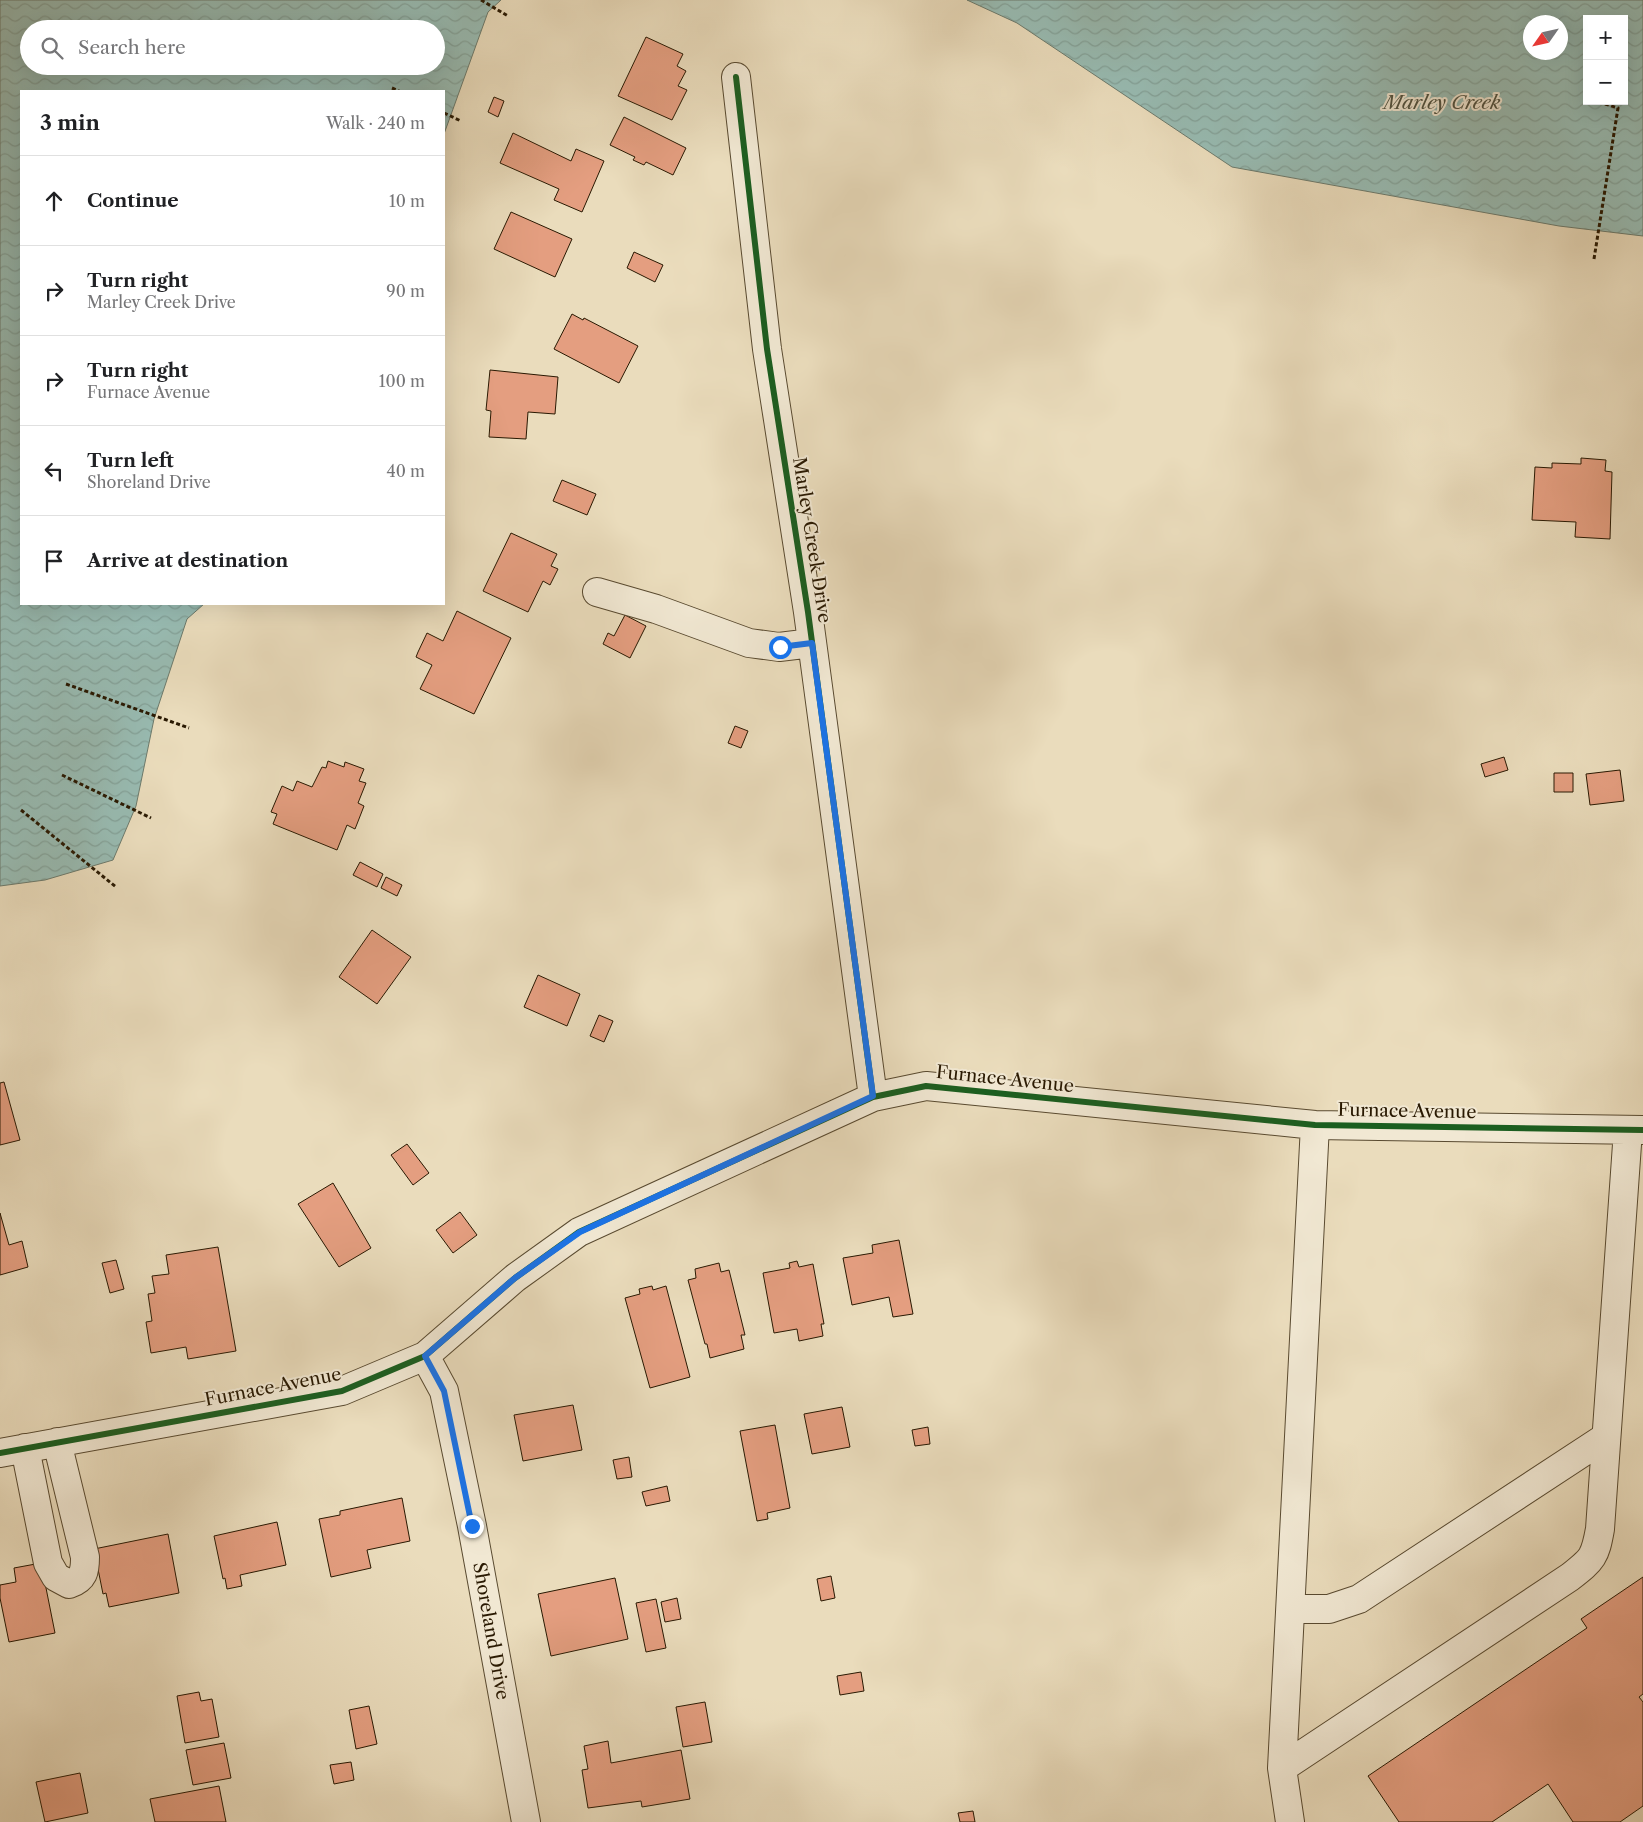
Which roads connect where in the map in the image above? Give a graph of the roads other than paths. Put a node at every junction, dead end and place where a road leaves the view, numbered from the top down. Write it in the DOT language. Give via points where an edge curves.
graph roads {
  1 [pos="736,77"];
  2 [pos="597,592"];
  3 [pos="812,643"];
  4 [pos="873,1096"];
  5 [pos="1315,1125"];
  6 [pos="1636,1130"];
  7 [pos="425,1356"];
  8 [pos="1606,1437"];
  9 [pos="57,1442"];
  10 [pos="13,1451"];
  11 [pos="1291,1609"];
  12 [pos="1282,1768"];
  13 [pos="526,1822"];
  14 [pos="1290,1822"];
  1 -- 3 [label="street, Marley Creek Drive" via="767,349"];
  2 -- 3 [label="street" via="749,643 780,647"];
  3 -- 4 [label="street, Marley Creek Drive"];
  4 -- 5 [label="street, Furnace Avenue" via="926,1086"];
  4 -- 7 [label="street, Furnace Avenue" via="580,1232 515,1278"];
  5 -- 6 [label="street, Furnace Avenue"];
  5 -- 11 [label="street"];
  6 -- 8 [label="street"];
  7 -- 9 [label="street, Furnace Avenue" via="342,1391"];
  7 -- 13 [label="street, Shoreland Drive" via="444,1391"];
  8 -- 11 [label="street" via="1359,1600 1324,1610"];
  8 -- 12 [label="street" via="1600,1529 1596,1553 1586,1564"];
  9 -- 10 [label="street, Furnace Avenue"];
  9 -- 10 [label="street" via="85,1557 85,1572 78,1581 69,1584 56,1578 48,1563"];
  11 -- 12 [label="street"];
  12 -- 14 [label="street"];
}
